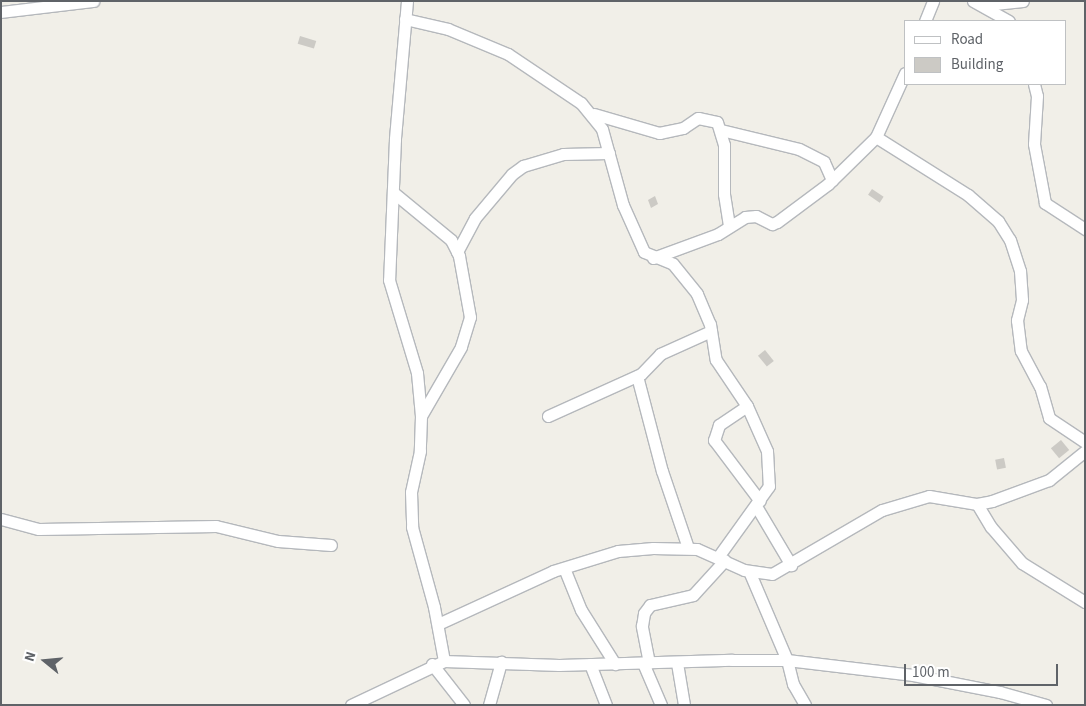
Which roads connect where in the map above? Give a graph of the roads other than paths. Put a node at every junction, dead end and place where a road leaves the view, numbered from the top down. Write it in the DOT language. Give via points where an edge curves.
graph roads {
  1 [pos="92,1"];
  2 [pos="408,1"];
  3 [pos="933,1"];
  4 [pos="1022,1"];
  5 [pos="978,3"];
  6 [pos="1,12"];
  7 [pos="405,19"];
  8 [pos="925,20"];
  9 [pos="1008,20"];
  10 [pos="904,75"];
  11 [pos="1034,85"];
  12 [pos="594,114"];
  13 [pos="721,130"];
  14 [pos="876,137"];
  15 [pos="609,153"];
  16 [pos="832,180"];
  17 [pos="394,193"];
  18 [pos="729,226"];
  19 [pos="1085,229"];
  20 [pos="457,252"];
  21 [pos="652,258"];
  22 [pos="711,331"];
  23 [pos="637,376"];
  24 [pos="747,406"];
  25 [pos="421,416"];
  26 [pos="548,416"];
  27 [pos="1085,442"];
  28 [pos="1085,452"];
  29 [pos="758,503"];
  30 [pos="977,504"];
  31 [pos="1,519"];
  32 [pos="331,545"];
  33 [pos="688,548"];
  34 [pos="721,558"];
  35 [pos="791,564"];
  36 [pos="564,568"];
  37 [pos="749,571"];
  38 [pos="1085,602"];
  39 [pos="438,624"];
  40 [pos="787,660"];
  41 [pos="444,661"];
  42 [pos="501,662"];
  43 [pos="646,663"];
  44 [pos="678,663"];
  45 [pos="432,664"];
  46 [pos="590,664"];
  47 [pos="615,664"];
  48 [pos="351,705"];
  49 [pos="464,705"];
  50 [pos="489,705"];
  51 [pos="606,705"];
  52 [pos="661,705"];
  53 [pos="684,705"];
  54 [pos="805,705"];
  55 [pos="1046,705"];
  1 -- 6 [label="street"];
  2 -- 7 [label="street"];
  3 -- 8 [label="street"];
  4 -- 5 [label="street"];
  5 -- 9 [label="street"];
  7 -- 12 [label="street" via="448,29 501,51 540,73"];
  7 -- 17 [label="street"];
  10 -- 14 [label="street"];
  11 -- 19 [label="street" via="1037,96 1034,144 1045,204"];
  12 -- 13 [label="street" via="659,133 670,133 704,118 717,122"];
  12 -- 15 [label="street"];
  13 -- 16 [label="street" via="799,149 824,162"];
  13 -- 18 [label="street"];
  14 -- 16 [label="street"];
  14 -- 27 [label="street" via="968,195 998,221 1010,240 1020,271 1022,300 1017,320 1020,351 1040,386 1049,418"];
  15 -- 20 [label="street" via="563,154 522,166 475,218"];
  15 -- 21 [label="street" via="623,205 644,252"];
  16 -- 18 [label="street" via="777,222 772,224 750,216"];
  17 -- 20 [label="street" via="440,229"];
  17 -- 25 [label="street" via="388,250 389,280 417,373"];
  18 -- 21 [label="street" via="718,234"];
  20 -- 25 [label="street" via="470,317 468,329 443,382"];
  21 -- 22 [label="street" via="673,264 687,281 706,311"];
  22 -- 23 [label="street" via="660,354 648,369"];
  22 -- 24 [label="street" via="716,360"];
  23 -- 26 [label="street"];
  23 -- 33 [label="street" via="662,471"];
  24 -- 29 [label="street" via="760,430 769,461 771,480"];
  24 -- 29 [label="street" via="719,425 714,440"];
  25 -- 39 [label="street" via="420,451 411,492 412,526"];
  28 -- 30 [label="street" via="1050,480"];
  29 -- 34 [label="street"];
  29 -- 35 [label="street"];
  30 -- 35 [label="street" via="917,497 882,510"];
  30 -- 38 [label="street" via="996,534 1022,563"];
  31 -- 32 [label="street" via="39,529 216,526 278,542"];
  33 -- 34 [label="street"];
  33 -- 36 [label="street" via="618,551"];
  34 -- 37 [label="street"];
  34 -- 43 [label="street" via="693,595 650,604 644,613 642,626"];
  35 -- 37 [label="street" via="772,574"];
  36 -- 39 [label="street"];
  36 -- 47 [label="street" via="581,610"];
  37 -- 40 [label="street"];
  39 -- 41 [label="street"];
  40 -- 44 [label="street"];
  40 -- 54 [label="street" via="793,684"];
  40 -- 55 [label="street" via="913,675"];
  41 -- 42 [label="street"];
  41 -- 45 [label="street"];
  42 -- 46 [label="street"];
  42 -- 50 [label="street"];
  43 -- 44 [label="street"];
  43 -- 47 [label="street"];
  43 -- 52 [label="street"];
  44 -- 53 [label="street"];
  45 -- 48 [label="street"];
  45 -- 49 [label="street"];
  46 -- 47 [label="street"];
  46 -- 51 [label="street"];
}
